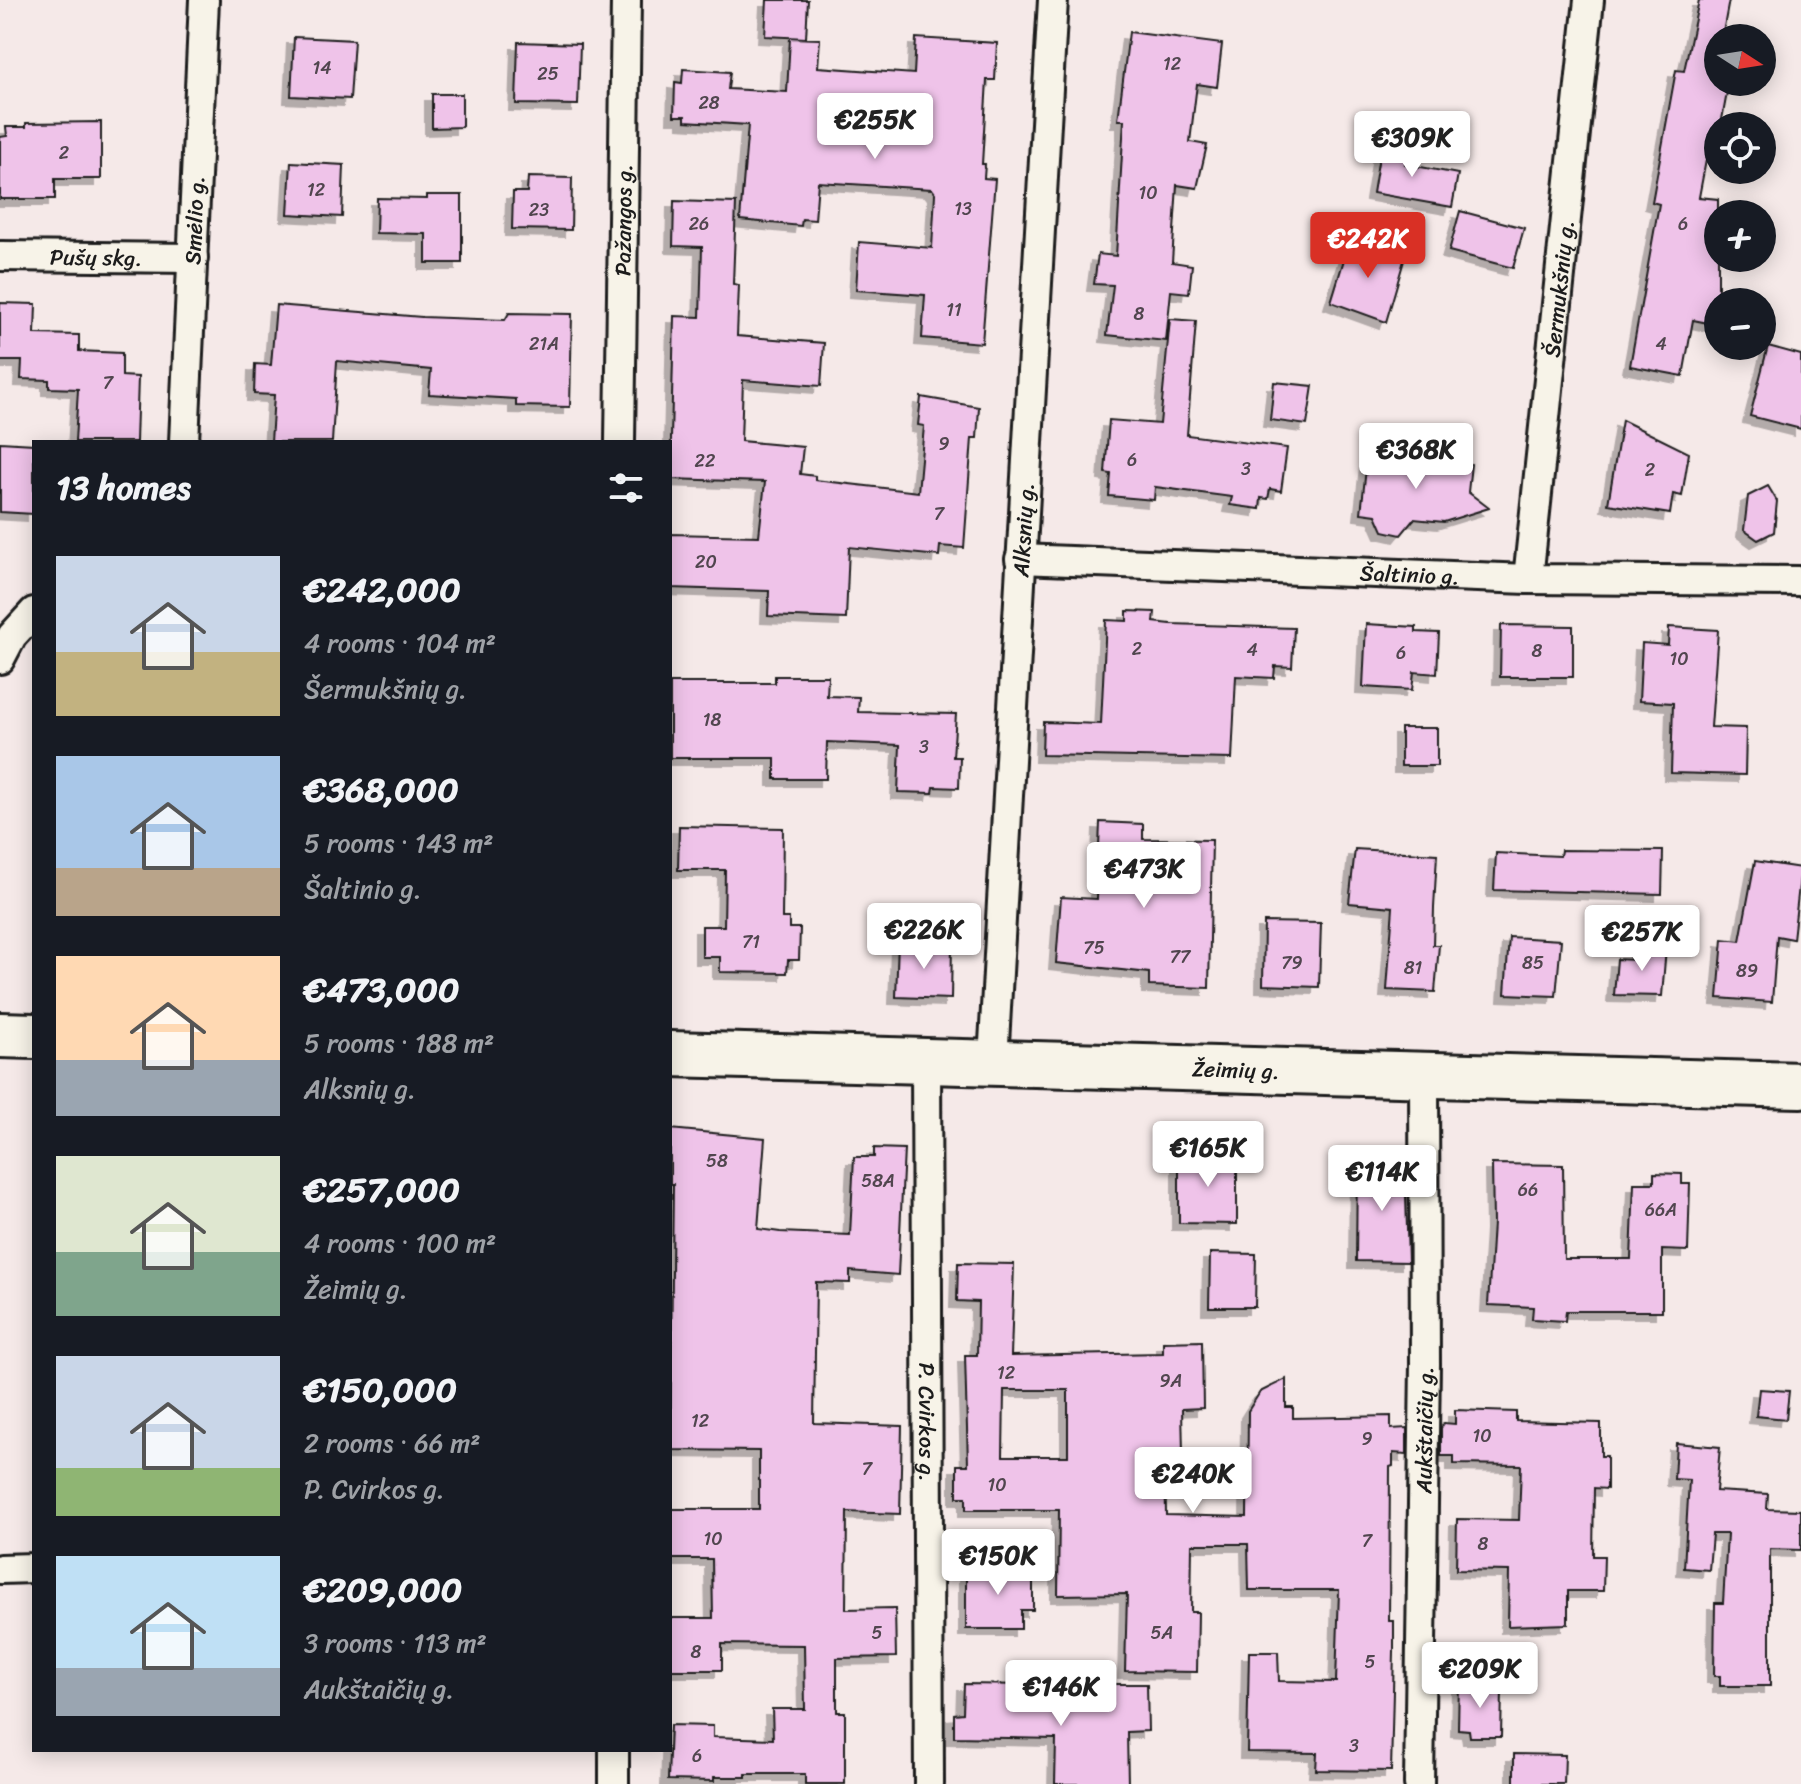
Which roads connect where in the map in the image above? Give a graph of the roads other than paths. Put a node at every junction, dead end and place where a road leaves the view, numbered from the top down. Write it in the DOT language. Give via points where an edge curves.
graph roads {
  1 [pos="204,0"];
  2 [pos="626,0"];
  3 [pos="1053,0"];
  4 [pos="1589,0"];
  5 [pos="0,256"];
  6 [pos="193,258"];
  7 [pos="184,440"];
  8 [pos="620,440"];
  9 [pos="1020,559"];
  10 [pos="1528,579"];
  11 [pos="1801,581"];
  12 [pos="32,614"];
  13 [pos="4,641"];
  14 [pos="0,1035"];
  15 [pos="32,1036"];
  16 [pos="672,1054"];
  17 [pos="926,1060"];
  18 [pos="993,1061"];
  19 [pos="1424,1074"];
  20 [pos="1801,1085"];
  21 [pos="32,1568"];
  22 [pos="0,1569"];
  23 [pos="614,1752"];
  24 [pos="614,1784"];
  25 [pos="929,1784"];
  26 [pos="1419,1784"];
  1 -- 6 [label="street, Smėlio g."];
  2 -- 8 [label="street, Pažangos g."];
  3 -- 9 [label="street, Alksnių g."];
  4 -- 10 [label="street, Šermukšnių g."];
  5 -- 6 [label="street, Pušų skg."];
  6 -- 7 [label="street, Smėlio g."];
  9 -- 10 [label="street, Šaltinio g."];
  9 -- 18 [label="street, Alksnių g."];
  10 -- 11 [label="street, Šaltinio g."];
  12 -- 13 [label="street"];
  14 -- 15 [label="main road"];
  16 -- 17 [label="main road, Žeimių g."];
  17 -- 18 [label="main road, Žeimių g."];
  17 -- 25 [label="street, P. Cvirkos g."];
  18 -- 19 [label="main road, Žeimių g."];
  19 -- 20 [label="main road, Žeimių g."];
  19 -- 26 [label="street, Aukštaičių g."];
  21 -- 22 [label="street"];
  23 -- 24 [label="street"];
}
